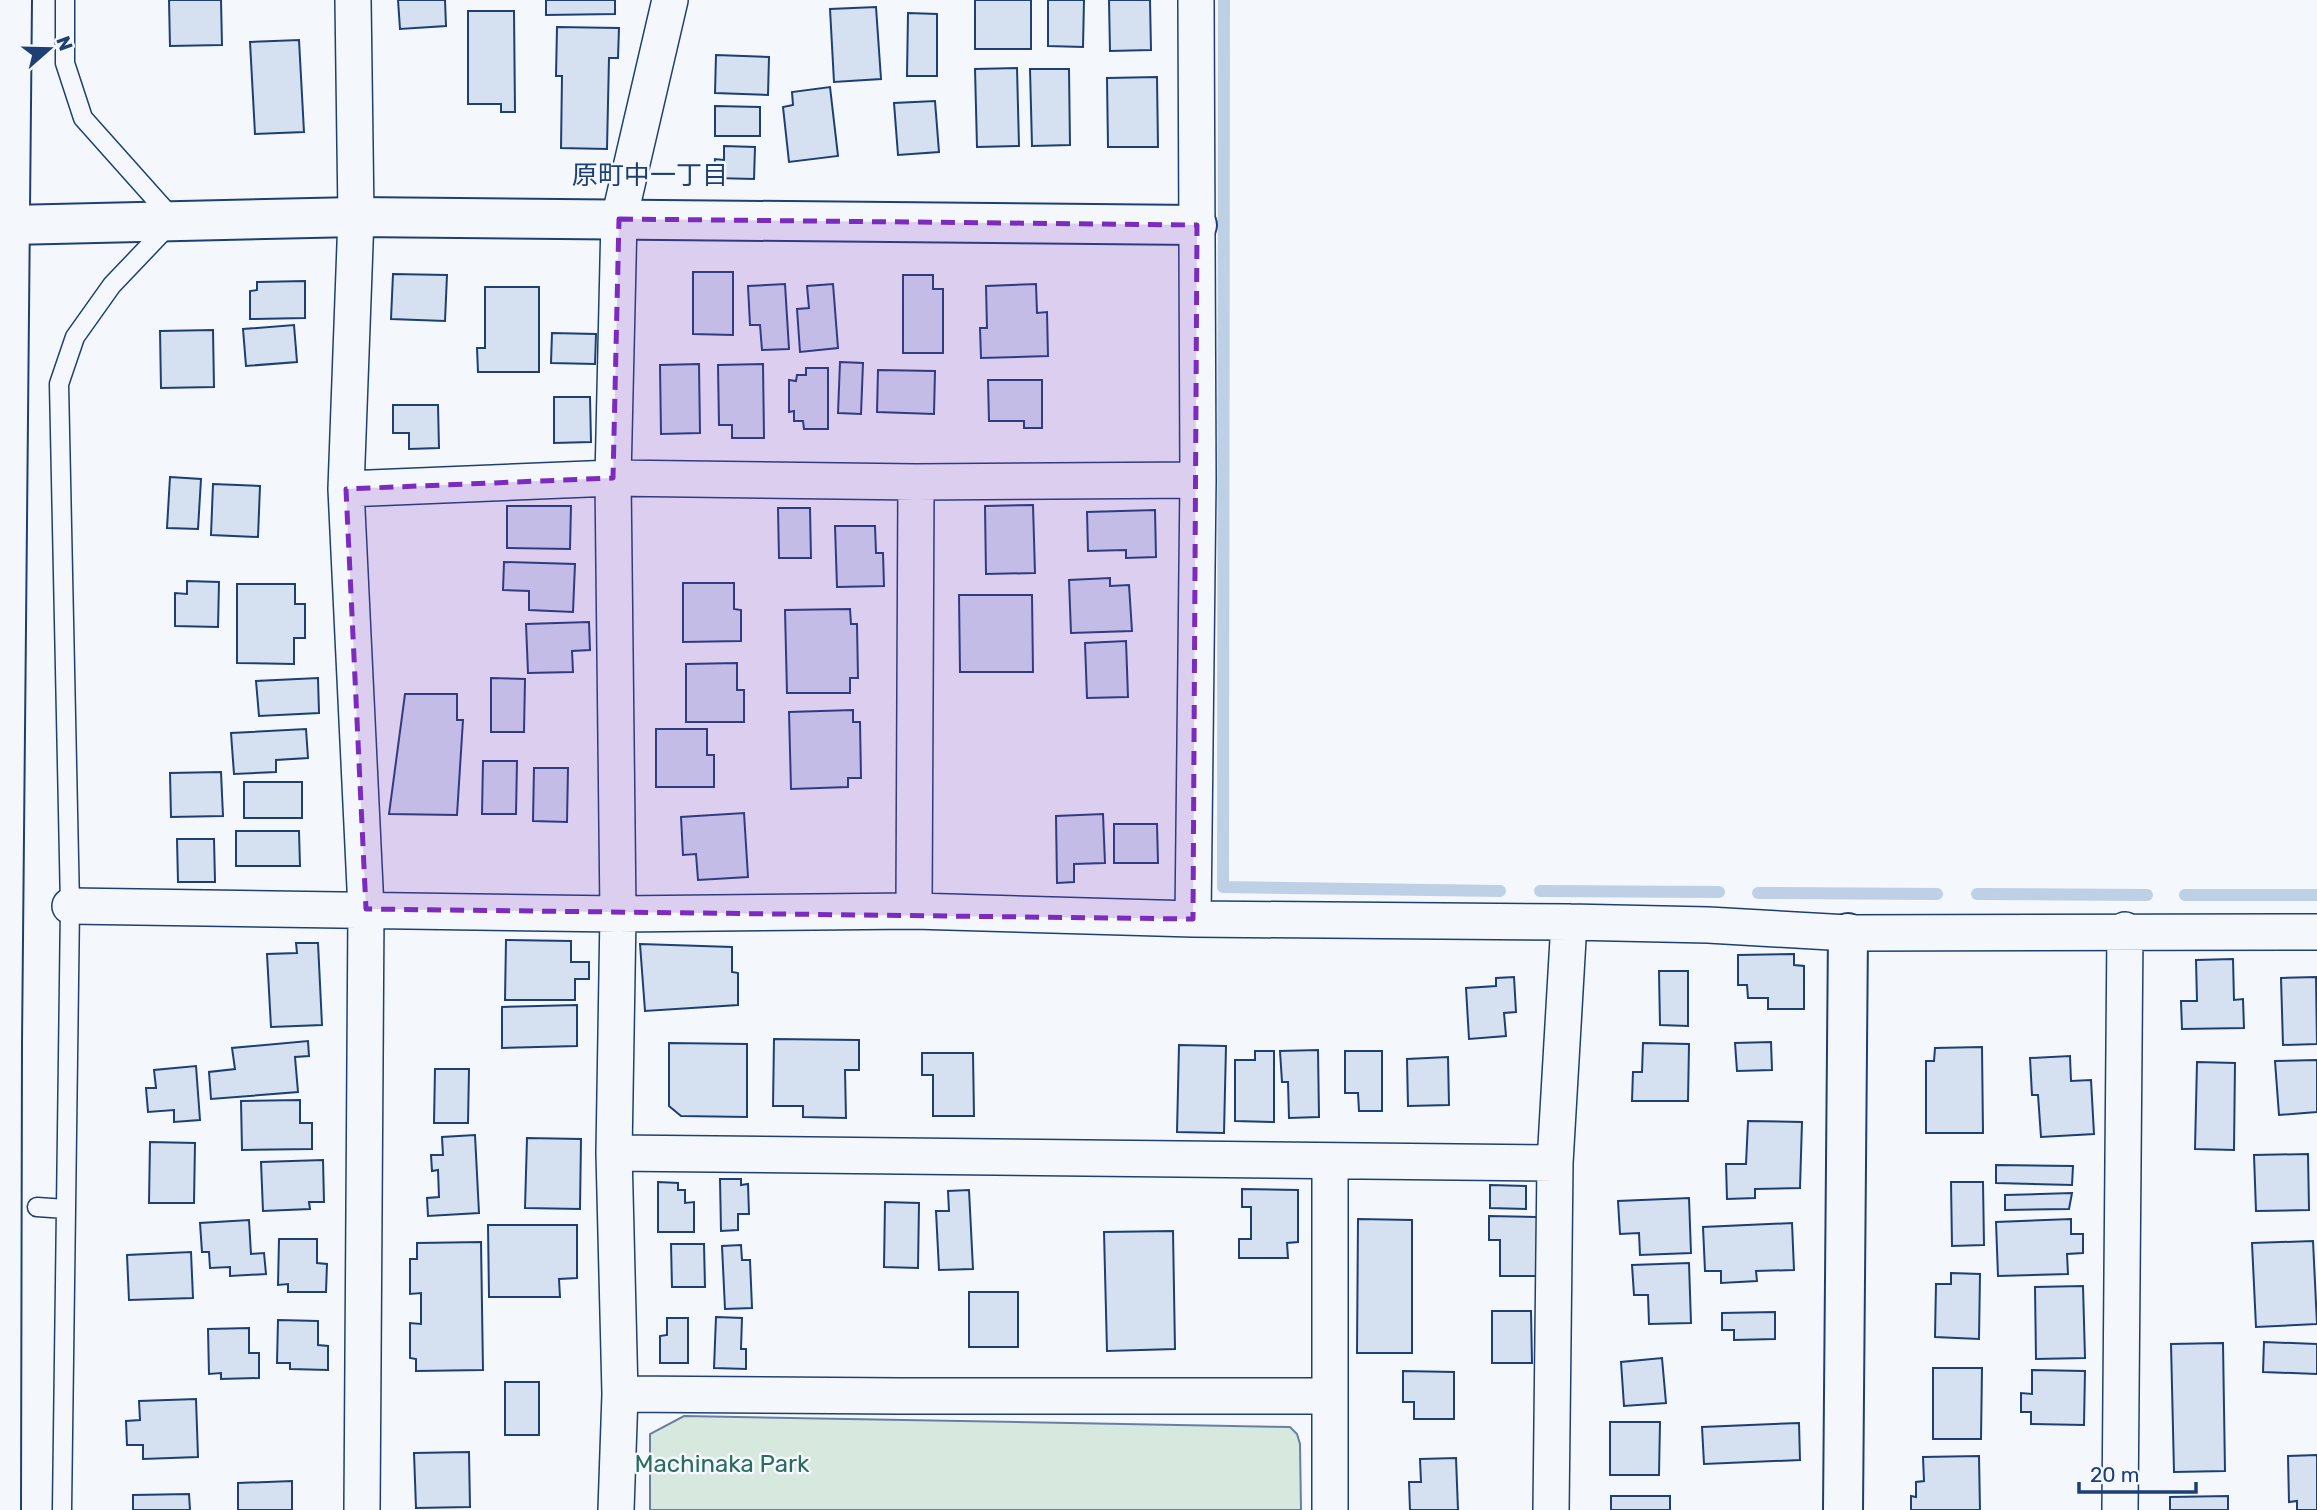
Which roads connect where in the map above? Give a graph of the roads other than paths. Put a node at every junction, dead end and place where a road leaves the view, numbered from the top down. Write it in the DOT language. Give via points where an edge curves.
graph roads {
  1 [pos="12,0"];
  2 [pos="65,0"];
  3 [pos="353,0"];
  4 [pos="670,0"];
  5 [pos="1196,0"];
  6 [pos="356,218"];
  7 [pos="619,219"];
  8 [pos="174,220"];
  9 [pos="11,225"];
  10 [pos="1197,225"];
  11 [pos="613,478"];
  12 [pos="1198,480"];
  13 [pos="915,482"];
  14 [pos="346,489"];
  15 [pos="70,906"];
  16 [pos="366,909"];
  17 [pos="914,911"];
  18 [pos="618,914"];
  19 [pos="1193,919"];
  20 [pos="1569,922"];
  21 [pos="2124,930"];
  22 [pos="2317,932"];
  23 [pos="1848,933"];
  24 [pos="614,1153"];
  25 [pos="1330,1161"];
  26 [pos="1555,1163"];
  27 [pos="37,1207"];
  28 [pos="66,1209"];
  29 [pos="620,1394"];
  30 [pos="1330,1396"];
  31 [pos="1,1510"];
  32 [pos="62,1510"];
  33 [pos="362,1510"];
  34 [pos="617,1510"];
  35 [pos="1330,1510"];
  36 [pos="1551,1510"];
  37 [pos="1843,1510"];
  38 [pos="2120,1510"];
  1 -- 9 [label="main road"];
  2 -- 8 [label="lane" via="65,63 83,118"];
  3 -- 6 [label="street"];
  4 -- 7 [label="street"];
  5 -- 10 [label="street"];
  6 -- 7 [label="main road"];
  6 -- 8 [label="main road"];
  6 -- 14 [label="street"];
  7 -- 10 [label="main road"];
  7 -- 11 [label="street"];
  8 -- 9 [label="main road"];
  8 -- 15 [label="lane" via="112,285 75,337 59,384"];
  9 -- 31 [label="main road"];
  10 -- 12 [label="street"];
  11 -- 13 [label="street"];
  11 -- 14 [label="street"];
  11 -- 18 [label="street"];
  12 -- 13 [label="street"];
  12 -- 19 [label="street"];
  13 -- 17 [label="street"];
  14 -- 16 [label="street"];
  15 -- 16 [label="street"];
  15 -- 28 [label="lane"];
  16 -- 18 [label="street"];
  16 -- 33 [label="street"];
  17 -- 18 [label="street"];
  17 -- 19 [label="street"];
  18 -- 24 [label="street"];
  19 -- 20 [label="street"];
  20 -- 23 [label="street"];
  20 -- 26 [label="street"];
  21 -- 22 [label="street"];
  21 -- 23 [label="street"];
  21 -- 38 [label="street"];
  23 -- 37 [label="main road"];
  24 -- 25 [label="street"];
  24 -- 29 [label="street"];
  25 -- 26 [label="street"];
  25 -- 30 [label="street"];
  26 -- 36 [label="street"];
  27 -- 28 [label="lane"];
  28 -- 32 [label="lane"];
  29 -- 30 [label="street"];
  29 -- 34 [label="street"];
  30 -- 35 [label="street"];
}
